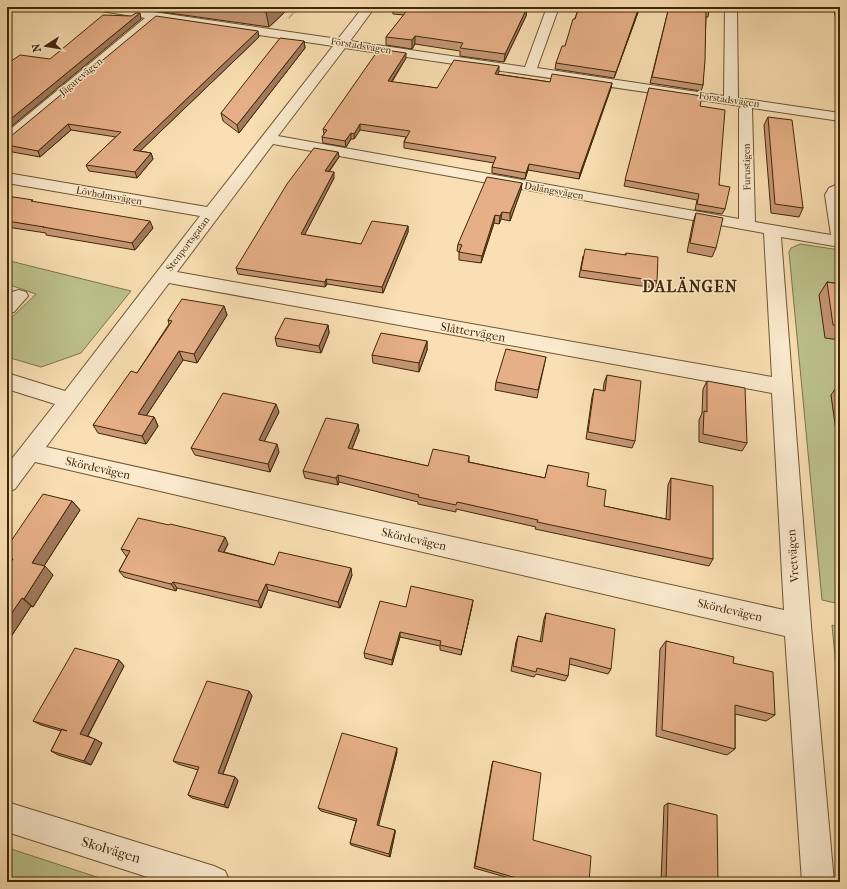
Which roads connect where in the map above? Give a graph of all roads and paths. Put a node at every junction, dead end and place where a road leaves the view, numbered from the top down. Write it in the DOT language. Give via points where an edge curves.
graph roads {
  1 [pos="95,7"];
  2 [pos="369,7"];
  3 [pos="553,7"];
  4 [pos="731,7"];
  5 [pos="154,16"];
  6 [pos="342,43"];
  7 [pos="530,71"];
  8 [pos="731,100"];
  9 [pos="746,109"];
  10 [pos="840,117"];
  11 [pos="7,139"];
  12 [pos="268,140"];
  13 [pos="7,178"];
  14 [pos="840,188"];
  15 [pos="212,213"];
  16 [pos="747,225"];
  17 [pos="772,229"];
  18 [pos="840,238"];
  19 [pos="840,242"];
  20 [pos="164,276"];
  21 [pos="7,381"];
  22 [pos="782,387"];
  23 [pos="69,400"];
  24 [pos="30,452"];
  25 [pos="7,482"];
  26 [pos="798,626"];
  27 [pos="7,818"];
  28 [pos="214,882"];
  29 [pos="818,882"];
  1 -- 5 [label="street, Förstadsvägen"];
  2 -- 6 [label="street, Stenportsgatan"];
  3 -- 7 [label="street"];
  4 -- 8 [label="street"];
  5 -- 6 [label="street, Förstadsvägen"];
  5 -- 11 [label="street, Jägarevägen"];
  6 -- 7 [label="street, Förstadsvägen"];
  6 -- 12 [label="street, Stenportsgatan"];
  7 -- 8 [label="street, Förstadsvägen"];
  8 -- 10 [label="street, Förstadsvägen"];
  9 -- 16 [label="street, Furustigen"];
  12 -- 15 [label="street, Stenportsgatan"];
  12 -- 16 [label="street, Dalängsvägen"];
  13 -- 15 [label="street, Lövholmsvägen"];
  14 -- 18 [label="street" via="834,191 833,195"];
  15 -- 20 [label="street, Stenportsgatan"];
  16 -- 17 [label="street, Dalängsvägen"];
  17 -- 19 [label="street, Dalängsvägen"];
  17 -- 22 [label="street, Vretvägen"];
  20 -- 22 [label="street, Slåttervägen"];
  20 -- 23 [label="street, Stenportsgatan"];
  21 -- 23 [label="street"];
  22 -- 26 [label="street, Vretvägen"];
  23 -- 24 [label="street, Stenportsgatan"];
  24 -- 25 [label="street, Stenportsgatan"];
  24 -- 26 [label="street, Skördevägen"];
  26 -- 29 [label="street, Vretvägen"];
  27 -- 28 [label="street, Skolvägen"];
}
